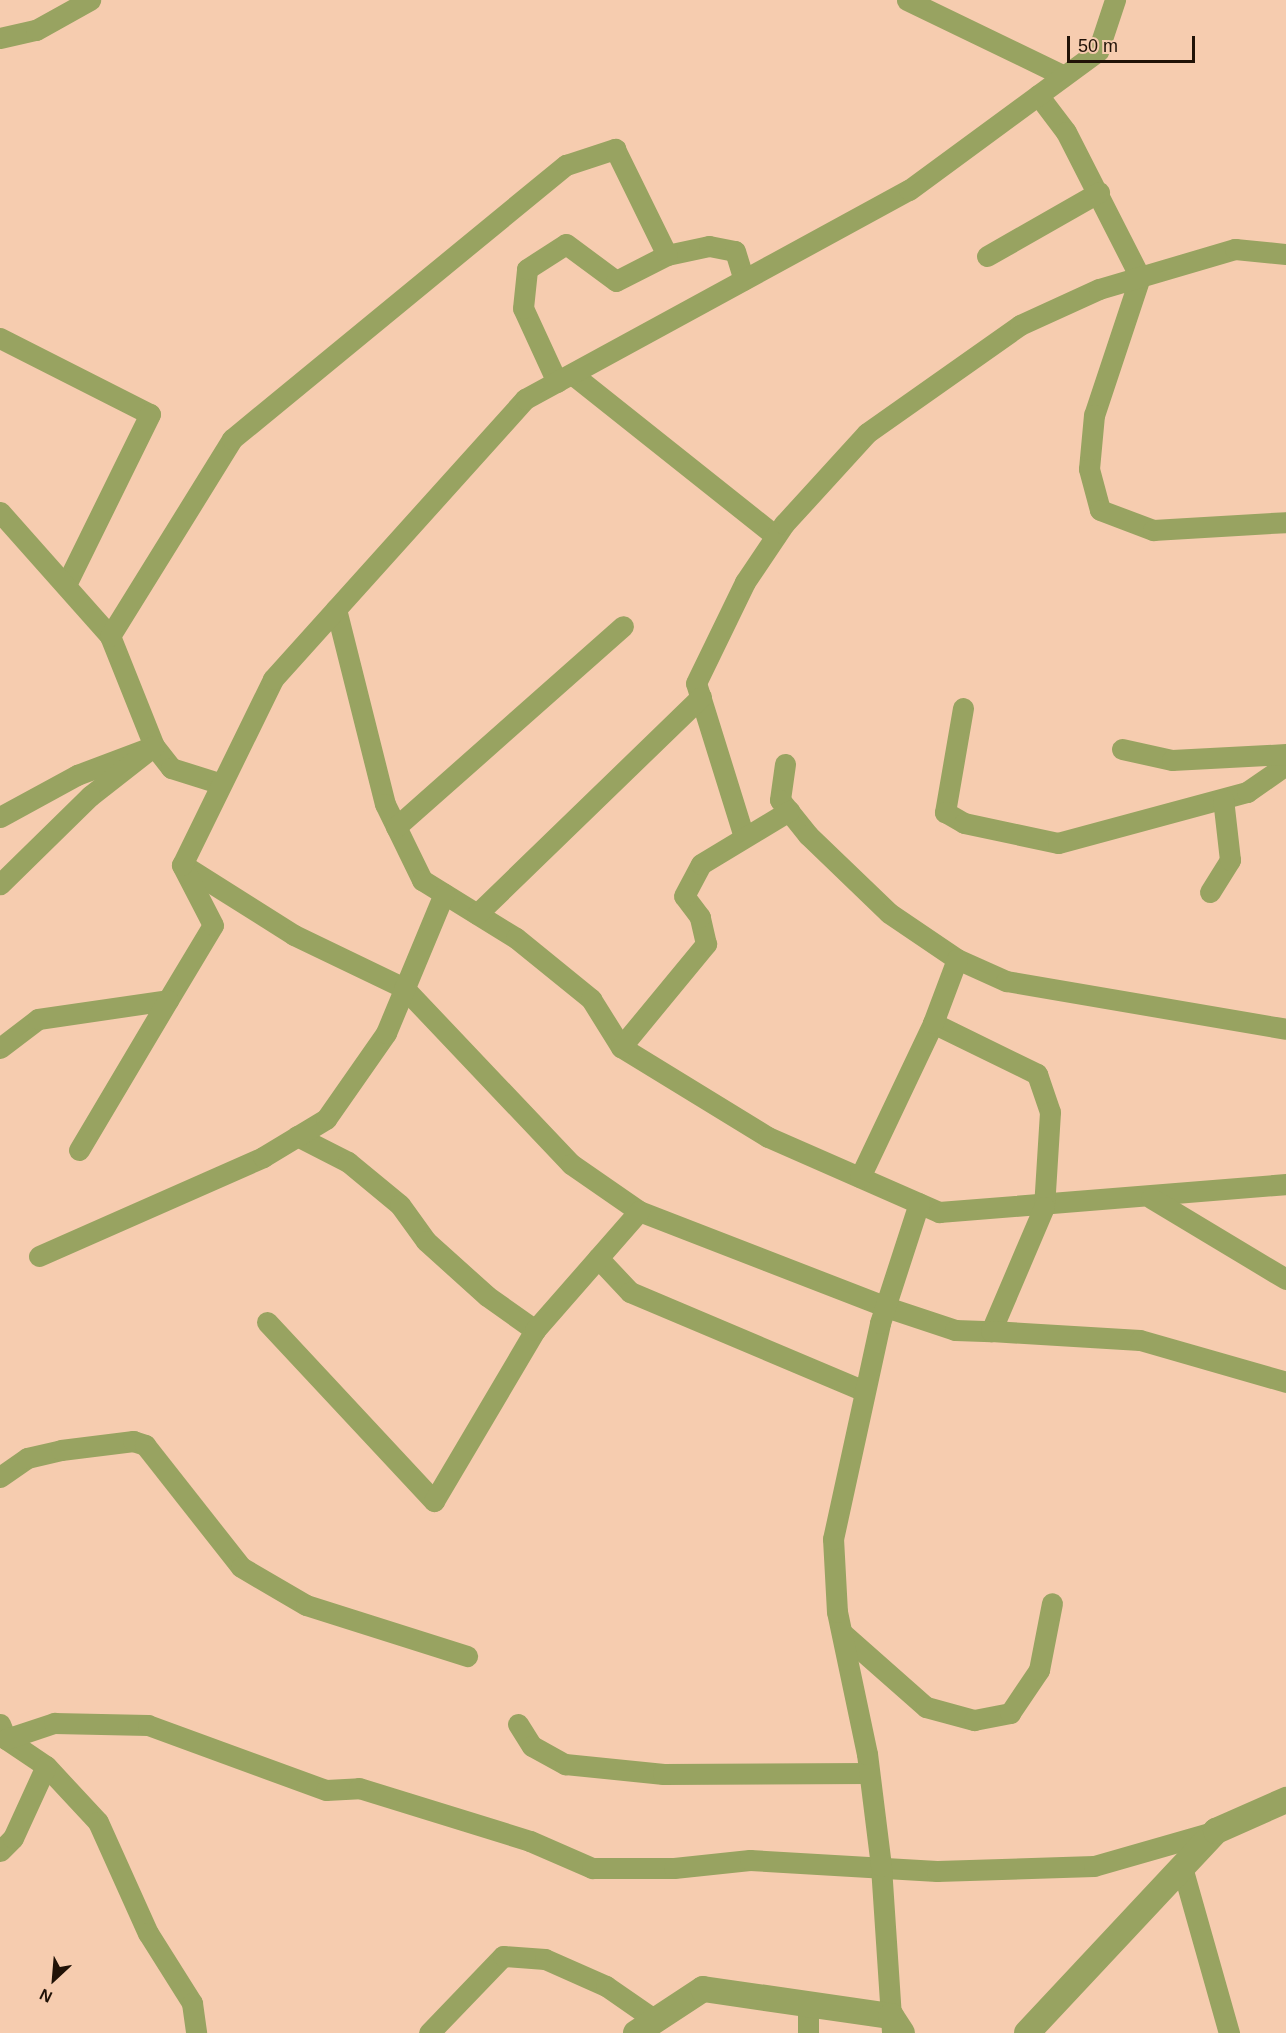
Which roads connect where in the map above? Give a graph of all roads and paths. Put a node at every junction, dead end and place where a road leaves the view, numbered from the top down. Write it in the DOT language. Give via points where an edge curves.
graph roads {
  1 [pos="90,0"];
  2 [pos="907,0"];
  3 [pos="1115,0"];
  4 [pos="0,38"];
  5 [pos="1064,76"];
  6 [pos="1038,95"];
  7 [pos="1099,192"];
  8 [pos="1286,254"];
  9 [pos="667,255"];
  10 [pos="987,256"];
  11 [pos="1140,277"];
  12 [pos="744,280"];
  13 [pos="0,338"];
  14 [pos="564,378"];
  15 [pos="0,512"];
  16 [pos="1286,522"];
  17 [pos="776,536"];
  18 [pos="67,584"];
  19 [pos="336,609"];
  20 [pos="623,626"];
  21 [pos="110,636"];
  22 [pos="701,697"];
  23 [pos="963,708"];
  24 [pos="154,746"];
  25 [pos="1122,749"];
  26 [pos="1286,754"];
  27 [pos="785,764"];
  28 [pos="1286,765"];
  29 [pos="219,783"];
  30 [pos="1222,799"];
  31 [pos="789,810"];
  32 [pos="0,817"];
  33 [pos="396,827"];
  34 [pos="744,837"];
  35 [pos="182,865"];
  36 [pos="0,884"];
  37 [pos="1210,892"];
  38 [pos="444,894"];
  39 [pos="477,914"];
  40 [pos="957,959"];
  41 [pos="404,988"];
  42 [pos="168,1000"];
  43 [pos="933,1023"];
  44 [pos="1286,1029"];
  45 [pos="621,1047"];
  46 [pos="0,1048"];
  47 [pos="297,1136"];
  48 [pos="79,1150"];
  49 [pos="860,1177"];
  50 [pos="1286,1184"];
  51 [pos="1264,1186"];
  52 [pos="1151,1198"];
  53 [pos="1286,1199"];
  54 [pos="919,1203"];
  55 [pos="1044,1207"];
  56 [pos="639,1211"];
  57 [pos="39,1256"];
  58 [pos="598,1258"];
  59 [pos="1286,1279"];
  60 [pos="886,1307"];
  61 [pos="267,1322"];
  62 [pos="535,1330"];
  63 [pos="991,1331"];
  64 [pos="1286,1382"];
  65 [pos="864,1391"];
  66 [pos="0,1477"];
  67 [pos="1052,1603"];
  68 [pos="842,1633"];
  69 [pos="466,1656"];
  70 [pos="518,1724"];
  71 [pos="3,1732"];
  72 [pos="46,1766"];
  73 [pos="869,1773"];
  74 [pos="1286,1800"];
  75 [pos="1216,1831"];
  76 [pos="0,1851"];
  77 [pos="881,1866"];
  78 [pos="1182,1867"];
  79 [pos="808,2004"];
  80 [pos="646,2027"];
  81 [pos="895,2027"];
  82 [pos="196,2033"];
  83 [pos="429,2033"];
  84 [pos="808,2033"];
  85 [pos="1027,2033"];
  86 [pos="1229,2033"];
  1 -- 4 [label="street" via="36,30"];
  2 -- 5 [label="street"];
  3 -- 5 [label="street" via="1098,51"];
  5 -- 6 [label="street"];
  6 -- 7 [label="street"];
  6 -- 12 [label="street" via="909,190"];
  7 -- 10 [label="street"];
  7 -- 11 [label="street"];
  8 -- 11 [label="street" via="1235,249"];
  9 -- 12 [label="street" via="709,246 735,251"];
  9 -- 14 [label="street" via="616,281 566,244 527,269 523,308"];
  9 -- 21 [label="street" via="615,149 566,165 232,439"];
  11 -- 16 [label="street" via="1094,415 1089,469 1100,510 1153,530"];
  11 -- 17 [label="street" via="1020,326 910,398 867,433"];
  12 -- 14 [label="street"];
  13 -- 18 [label="street" via="150,414"];
  14 -- 17 [label="street"];
  14 -- 19 [label="street" via="525,399"];
  15 -- 18 [label="street"];
  17 -- 22 [label="street" via="711,646 696,683"];
  18 -- 21 [label="street"];
  19 -- 29 [label="street" via="273,679"];
  19 -- 33 [label="street" via="384,804"];
  20 -- 33 [label="street"];
  21 -- 24 [label="street"];
  22 -- 34 [label="street"];
  22 -- 39 [label="street"];
  23 -- 30 [label="street" via="945,812 964,823 1058,843"];
  24 -- 29 [label="street" via="171,768"];
  24 -- 32 [label="street" via="77,775"];
  24 -- 36 [label="street" via="90,796"];
  25 -- 26 [label="street" via="1172,760"];
  27 -- 31 [label="street" via="780,800"];
  28 -- 30 [label="street" via="1247,792"];
  29 -- 35 [label="street"];
  30 -- 37 [label="street" via="1230,860"];
  31 -- 34 [label="street"];
  31 -- 40 [label="street" via="889,914"];
  33 -- 38 [label="street" via="422,880"];
  34 -- 45 [label="street" via="701,864 684,896 700,917 706,944"];
  35 -- 41 [label="street" via="294,935"];
  35 -- 42 [label="street" via="213,925"];
  38 -- 39 [label="street"];
  38 -- 41 [label="street"];
  39 -- 45 [label="street" via="591,999"];
  40 -- 43 [label="street"];
  40 -- 44 [label="street" via="1006,981"];
  41 -- 47 [label="street" via="386,1033 326,1119"];
  41 -- 56 [label="street" via="571,1164"];
  42 -- 46 [label="street" via="39,1019"];
  42 -- 48 [label="street"];
  43 -- 49 [label="street"];
  43 -- 55 [label="street" via="1037,1074 1050,1112"];
  45 -- 49 [label="street" via="768,1137"];
  47 -- 57 [label="street" via="263,1157"];
  47 -- 62 [label="street" via="348,1162 400,1205 426,1240 487,1296"];
  49 -- 54 [label="street"];
  50 -- 51 [label="street"];
  51 -- 52 [label="street"];
  51 -- 53 [label="street"];
  52 -- 55 [label="street"];
  52 -- 59 [label="street"];
  54 -- 55 [label="street" via="939,1212"];
  54 -- 60 [label="street"];
  55 -- 63 [label="street"];
  56 -- 58 [label="street"];
  56 -- 60 [label="street"];
  58 -- 62 [label="street"];
  58 -- 65 [label="street" via="630,1292"];
  60 -- 63 [label="street" via="955,1330"];
  60 -- 65 [label="street"];
  61 -- 62 [label="street" via="434,1501"];
  63 -- 64 [label="street" via="1140,1340"];
  65 -- 68 [label="street" via="833,1539"];
  66 -- 69 [label="street" via="27,1458 61,1450 133,1441 145,1445 251,1573 306,1605"];
  67 -- 68 [label="street" via="1039,1670 1010,1713 974,1720 926,1707"];
  68 -- 73 [label="street"];
  70 -- 73 [label="street" via="532,1746 566,1764 663,1774"];
  71 -- 72 [label="street"];
  71 -- 77 [label="street" via="54,1724 148,1725 326,1790 359,1788 530,1841 592,1868 674,1868 750,1860"];
  72 -- 76 [label="street" via="13,1838"];
  72 -- 82 [label="street" via="98,1822 148,1933 192,2003"];
  73 -- 77 [label="street"];
  74 -- 75 [label="street"];
  75 -- 77 [label="street" via="1094,1866 937,1871"];
  75 -- 78 [label="street"];
  77 -- 81 [label="street"];
  78 -- 85 [label="street"];
  78 -- 86 [label="street"];
  79 -- 80 [label="street" via="703,1989"];
  79 -- 81 [label="street"];
  79 -- 84 [label="street"];
  80 -- 83 [label="street" via="606,1986 545,1959 503,1956"];
}
